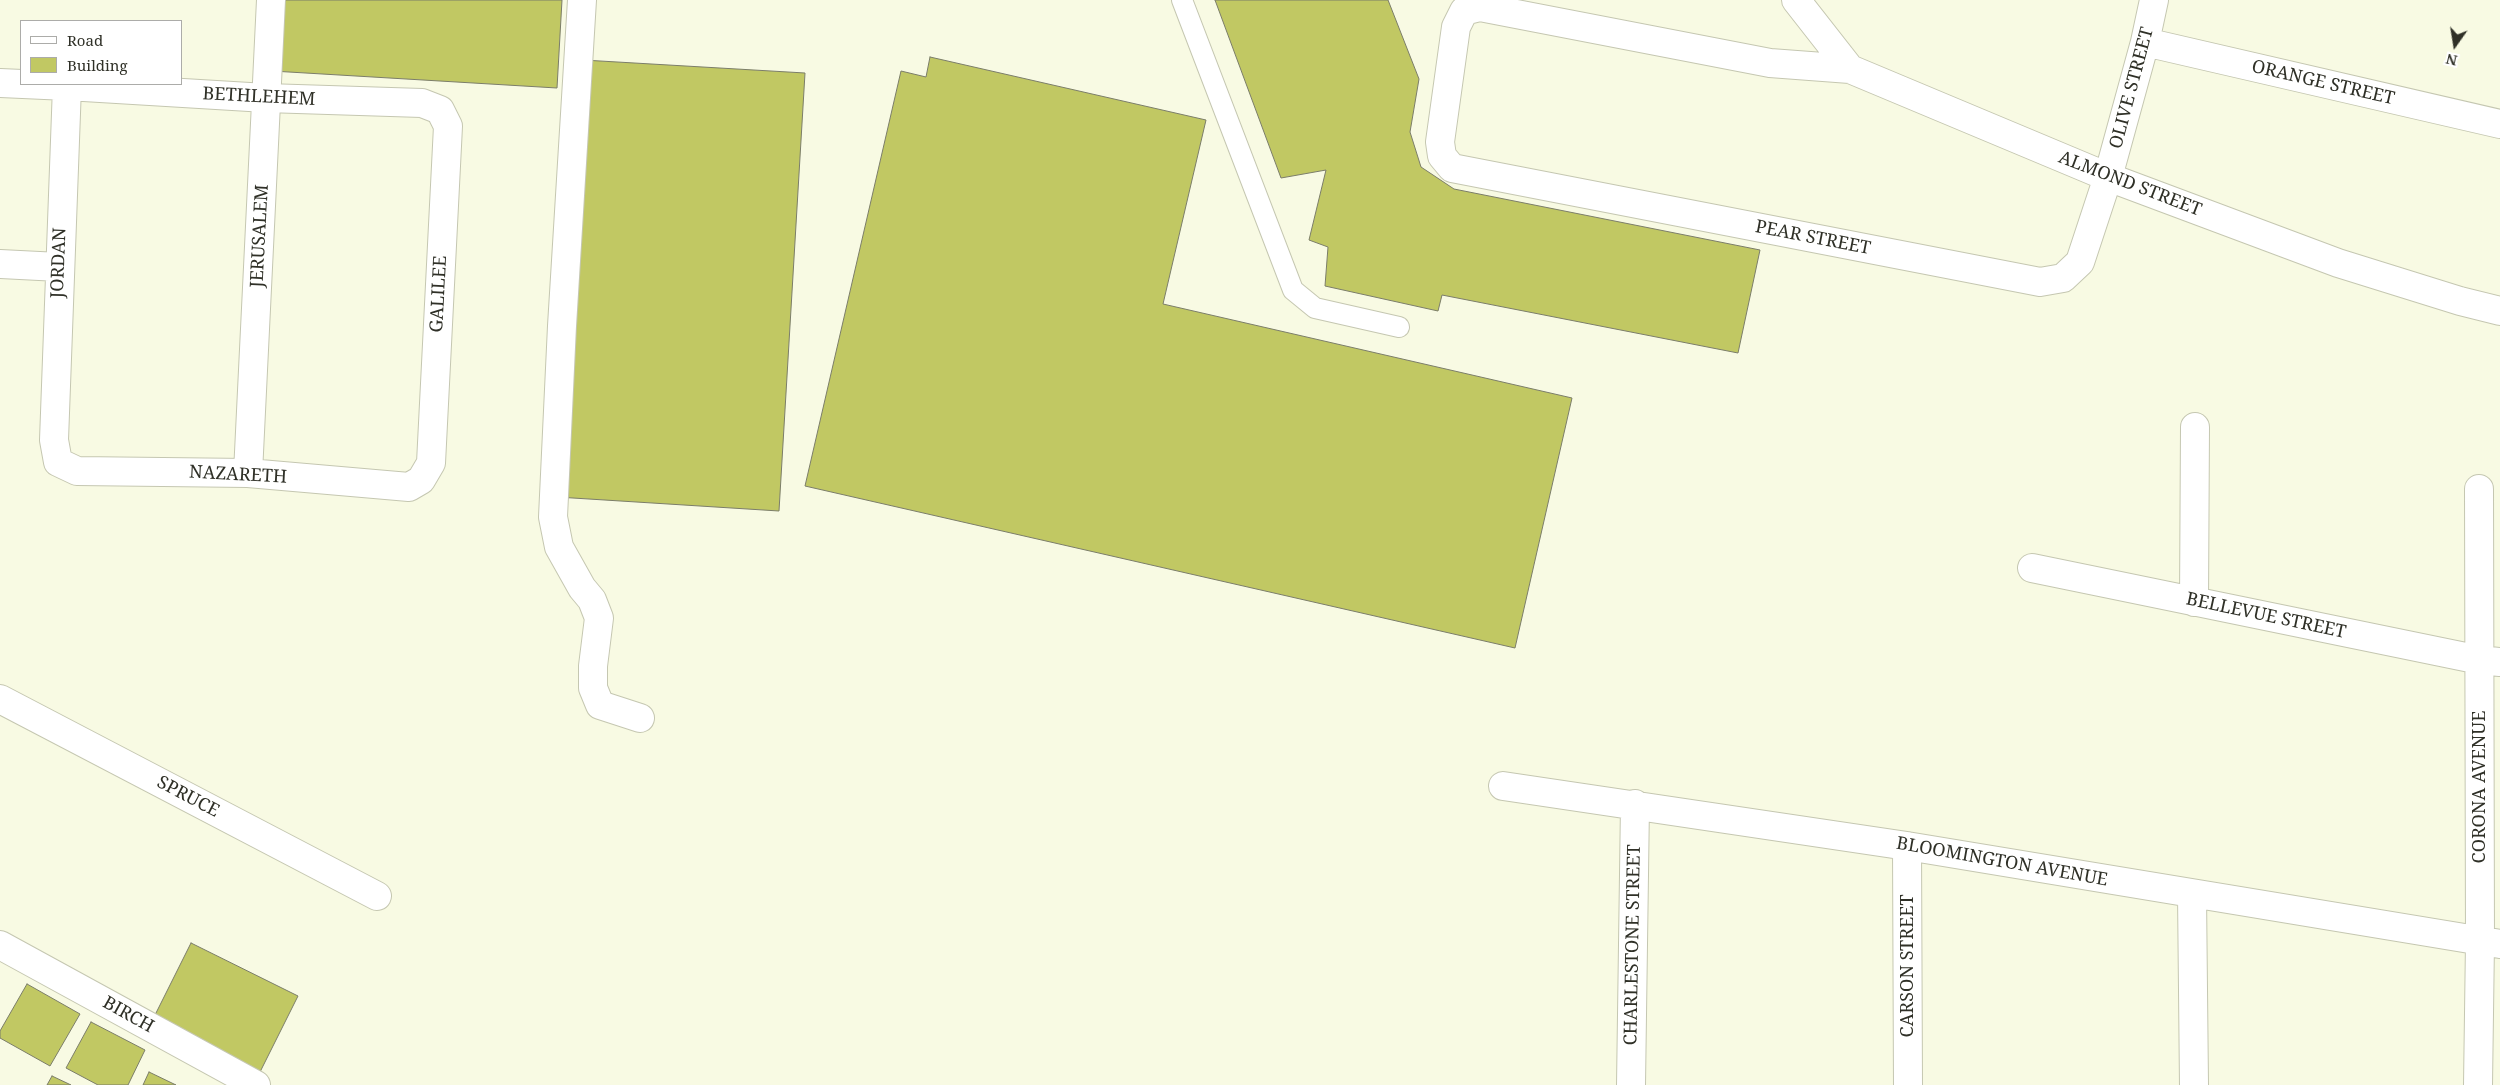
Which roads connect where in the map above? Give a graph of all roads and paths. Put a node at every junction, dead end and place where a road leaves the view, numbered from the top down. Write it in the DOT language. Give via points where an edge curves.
graph roads {
  1 [pos="271,0"];
  2 [pos="582,0"];
  3 [pos="1182,0"];
  4 [pos="1796,0"];
  5 [pos="2154,0"];
  6 [pos="2145,42"];
  7 [pos="1850,69"];
  8 [pos="0,83"];
  9 [pos="20,84"];
  10 [pos="45,85"];
  11 [pos="67,86"];
  12 [pos="266,98"];
  13 [pos="2500,124"];
  14 [pos="448,126"];
  15 [pos="2108,176"];
  16 [pos="0,264"];
  17 [pos="59,267"];
  18 [pos="2500,311"];
  19 [pos="1400,327"];
  20 [pos="2195,427"];
  21 [pos="54,440"];
  22 [pos="430,463"];
  23 [pos="248,473"];
  24 [pos="2480,489"];
  25 [pos="2032,568"];
  26 [pos="2194,602"];
  27 [pos="2490,661"];
  28 [pos="0,699"];
  29 [pos="640,718"];
  30 [pos="1502,786"];
  31 [pos="1635,804"];
  32 [pos="1907,846"];
  33 [pos="2192,894"];
  34 [pos="377,896"];
  35 [pos="2490,943"];
  36 [pos="0,945"];
  37 [pos="256,1085"];
  38 [pos="1631,1085"];
  39 [pos="1908,1085"];
  40 [pos="2194,1085"];
  41 [pos="2478,1085"];
  1 -- 12 [label="street, JERUSALEM"];
  2 -- 29 [label="street" via="553,517 559,547 592,600 599,618 593,688 600,705"];
  3 -- 19 [label="lane" via="1293,290 1314,308"];
  4 -- 7 [label="street, ALMOND STREET"];
  5 -- 6 [label="street, OLIVE STREET"];
  6 -- 13 [label="street, ORANGE STREET"];
  6 -- 15 [label="street, OLIVE STREET"];
  7 -- 15 [label="street, ALMOND STREET"];
  7 -- 15 [label="street, PEAR STREET" via="1770,63 1480,8 1464,11 1456,26 1440,142 1442,156 1452,168 2040,282 2063,278 2080,262"];
  8 -- 9 [label="street, BETHLEHEM"];
  10 -- 11 [label="street, BETHLEHEM"];
  11 -- 12 [label="street, BETHLEHEM"];
  11 -- 17 [label="street, JORDAN"];
  12 -- 14 [label="street, BETHLEHEM" via="422,104 440,110"];
  12 -- 23 [label="street, JERUSALEM"];
  14 -- 22 [label="street, GALILEE"];
  15 -- 18 [label="street, ALMOND STREET" via="2338,264"];
  16 -- 17 [label="street"];
  17 -- 21 [label="street, JORDAN"];
  20 -- 26 [label="street"];
  21 -- 23 [label="street, NAZARETH" via="58,462 77,471"];
  22 -- 23 [label="street, NAZARETH" via="421,480 409,487"];
  24 -- 27 [label="street, CORONA AVENUE"];
  25 -- 26 [label="street, BELLEVUE STREET"];
  26 -- 27 [label="street, BELLEVUE STREET"];
  27 -- 35 [label="street, CORONA AVENUE"];
  28 -- 34 [label="street, SPRUCE"];
  30 -- 31 [label="street, BLOOMINGTON AVENUE"];
  31 -- 32 [label="street, BLOOMINGTON AVENUE"];
  31 -- 38 [label="street, CHARLESTONE STREET"];
  32 -- 33 [label="street, BLOOMINGTON AVENUE"];
  32 -- 39 [label="street, CARSON STREET"];
  33 -- 35 [label="street, BLOOMINGTON AVENUE"];
  33 -- 40 [label="street"];
  35 -- 41 [label="street, CORONA AVENUE"];
  36 -- 37 [label="street, BIRCH"];
}
